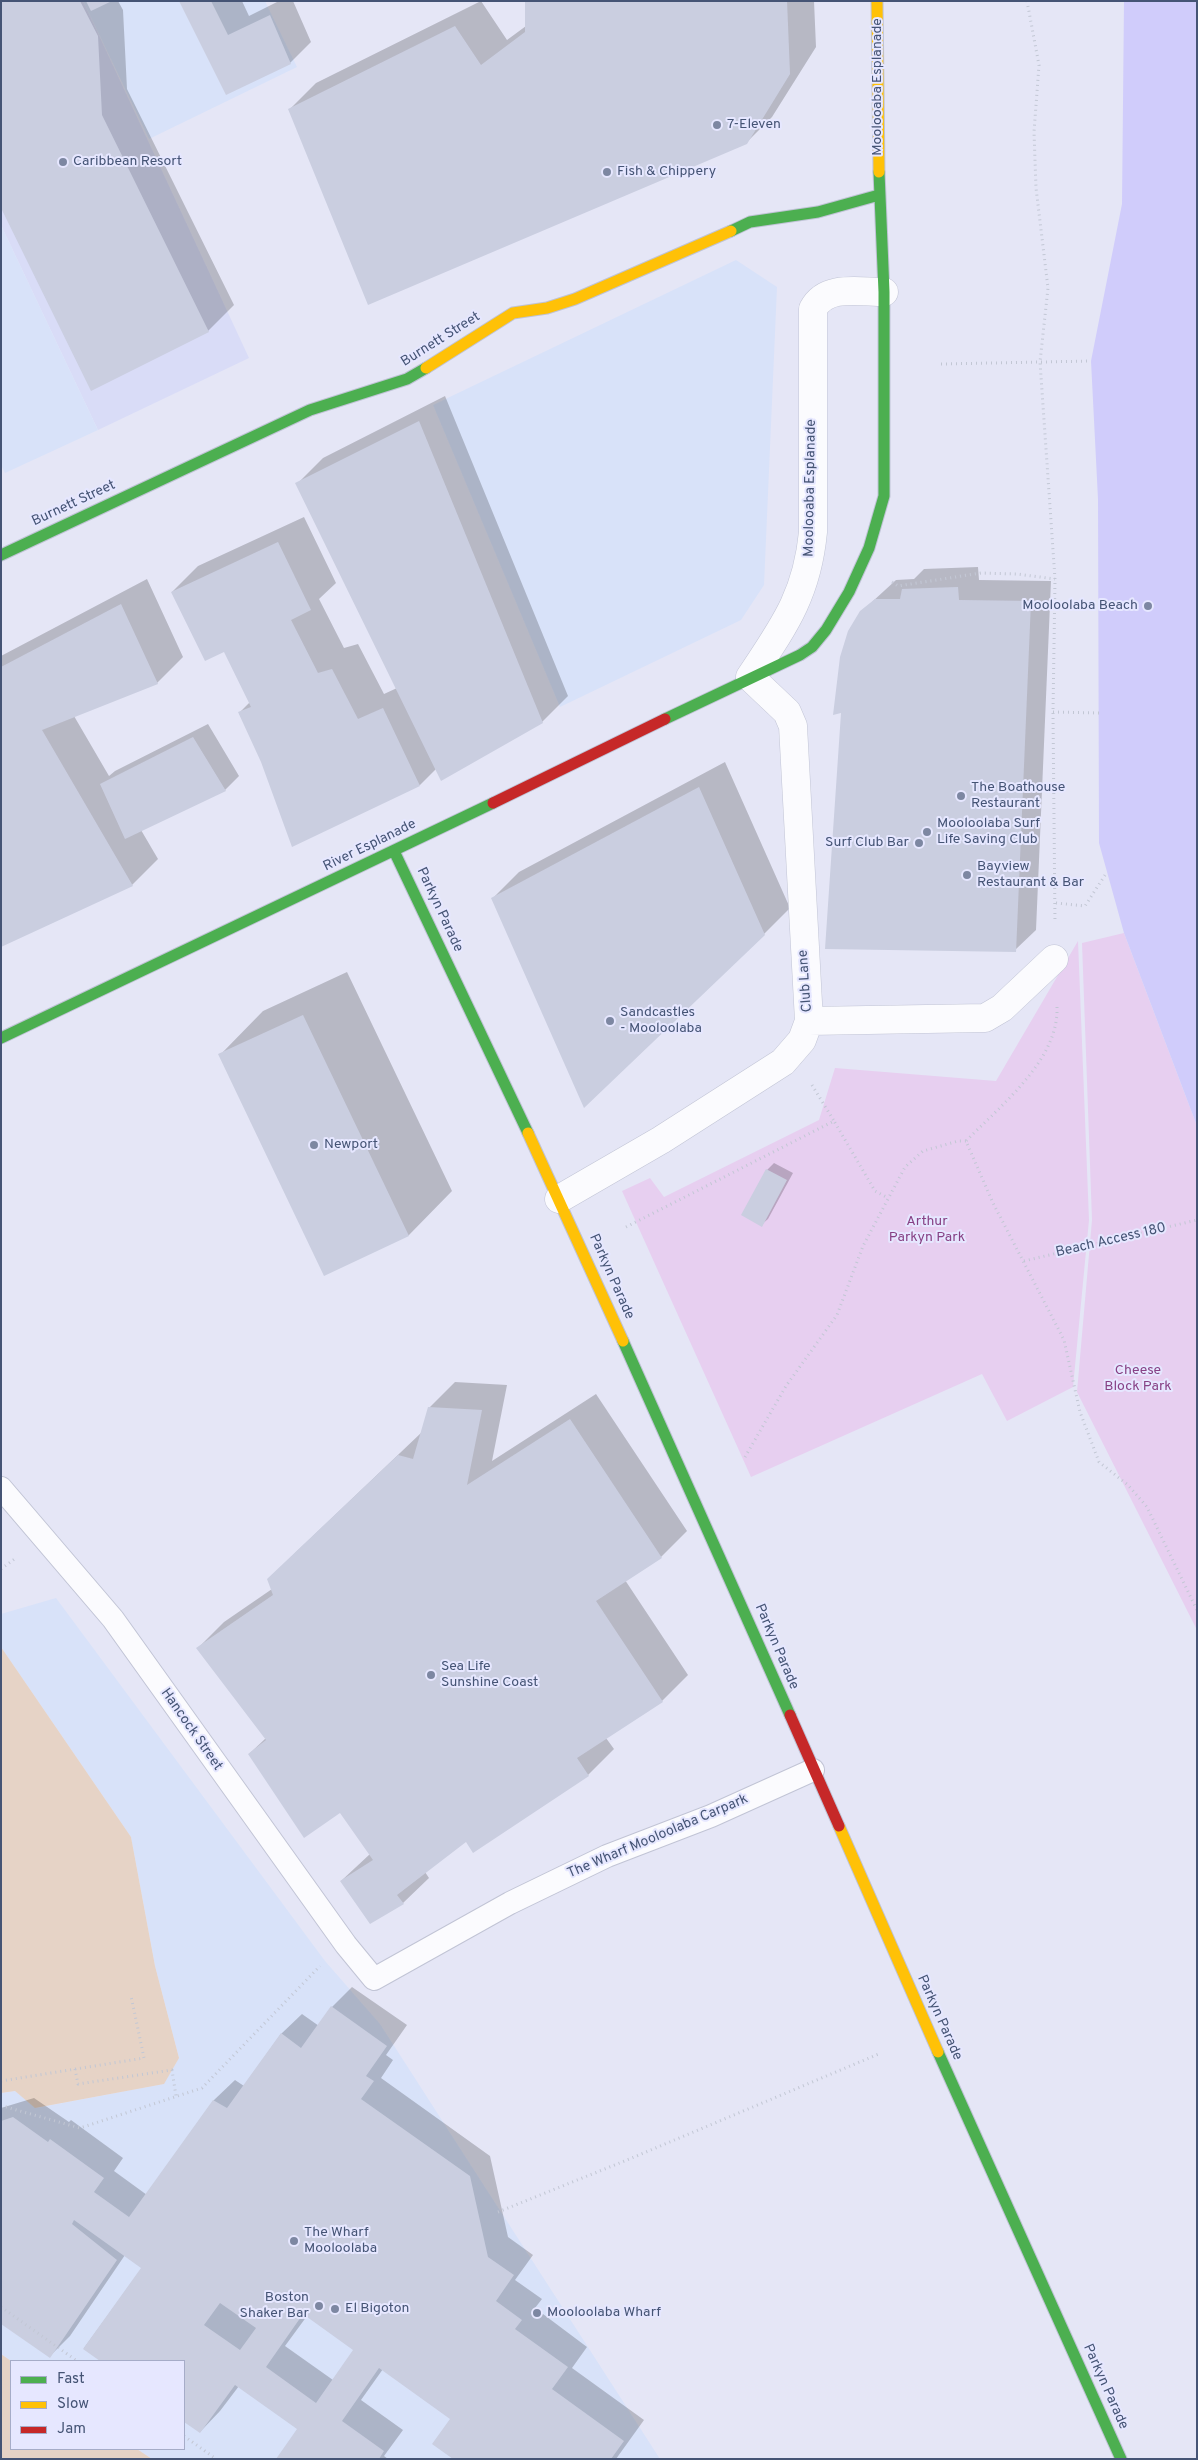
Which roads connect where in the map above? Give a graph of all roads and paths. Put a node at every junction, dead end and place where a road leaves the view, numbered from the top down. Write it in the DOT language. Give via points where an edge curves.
graph roads {
  1 [pos="877,1"];
  2 [pos="1027,1"];
  3 [pos="879,195"];
  4 [pos="884,292"];
  5 [pos="1091,361"];
  6 [pos="1040,362"];
  7 [pos="941,364"];
  8 [pos="1,556"];
  9 [pos="1056,579"];
  10 [pos="888,580"];
  11 [pos="750,677"];
  12 [pos="1053,712"];
  13 [pos="1099,713"];
  14 [pos="394,851"];
  15 [pos="1107,872"];
  16 [pos="1056,903"];
  17 [pos="1054,959"];
  18 [pos="809,1021"];
  19 [pos="1,1038"];
  20 [pos="812,1085"];
  21 [pos="834,1121"];
  22 [pos="966,1141"];
  23 [pos="888,1198"];
  24 [pos="559,1199"];
  25 [pos="1197,1220"];
  26 [pos="626,1227"];
  27 [pos="1024,1261"];
  28 [pos="745,1456"];
  29 [pos="1,1488"];
  30 [pos="1196,1606"];
  31 [pos="1197,1610"];
  32 [pos="813,1770"];
  33 [pos="325,1961"];
  34 [pos="374,1979"];
  35 [pos="131,1996"];
  36 [pos="881,2053"];
  37 [pos="75,2069"];
  38 [pos="1,2081"];
  39 [pos="176,2096"];
  40 [pos="1,2108"];
  41 [pos="498,2212"];
  42 [pos="1,2307"];
  43 [pos="76,2360"];
  44 [pos="185,2437"];
  45 [pos="216,2459"];
  46 [pos="1121,2459"];
  1 -- 3 [label="street, Moolooaba Esplanade"];
  2 -- 6 [label="path" via="1039,66 1034,132 1036,188 1048,288"];
  3 -- 4 [label="street, Moolooaba Esplanade"];
  3 -- 8 [label="street, Burnett Street" via="818,212 750,222 575,299 547,308 513,313 407,379 310,410"];
  4 -- 11 [label="street, Moolooaba Esplanade" via="885,483 874,534 847,597 812,647"];
  4 -- 11 [label="street, Moolooaba Esplanade" via="834,292 820,299 813,309 813,532 810,562 795,607"];
  5 -- 6 [label="path"];
  6 -- 7 [label="path"];
  6 -- 9 [label="path"];
  9 -- 10 [label="path" via="981,573 898,586"];
  9 -- 12 [label="path"];
  11 -- 14 [label="street, River Esplanade"];
  11 -- 18 [label="street, Club Lane" via="783,707 793,726"];
  12 -- 13 [label="path"];
  12 -- 16 [label="path"];
  14 -- 19 [label="street, River Esplanade"];
  14 -- 24 [label="street, Parkyn Parade"];
  15 -- 16 [label="path" via="1085,906"];
  16 -- 17 [label="path"];
  17 -- 18 [label="street" via="1002,1008 985,1018"];
  17 -- 22 [label="path" via="1058,1022 1038,1066"];
  18 -- 24 [label="street, Club Lane" via="802,1040 783,1062 661,1140"];
  20 -- 21 [label="path"];
  21 -- 23 [label="path" via="875,1191"];
  21 -- 26 [label="path"];
  22 -- 23 [label="path" via="930,1148 913,1157"];
  22 -- 27 [label="path" via="993,1203"];
  23 -- 28 [label="path" via="863,1246 838,1315 786,1386"];
  24 -- 32 [label="street, Parkyn Parade" via="691,1489"];
  25 -- 27 [label="path, Beach Access 180"];
  27 -- 30 [label="path" via="1064,1340 1080,1412 1099,1462 1128,1485 1147,1507"];
  29 -- 34 [label="lane, Hancock Street" via="113,1619 340,1938"];
  30 -- 31 [label="path"];
  32 -- 34 [label="lane, The Wharf Mooloolaba Carpark" via="711,1816 607,1856 510,1903"];
  32 -- 46 [label="street, Parkyn Parade"];
  33 -- 39 [label="path" via="202,2088"];
  35 -- 37 [label="path" via="144,2058"];
  36 -- 41 [label="path"];
  37 -- 38 [label="path"];
  37 -- 39 [label="path" via="78,2084 172,2070"];
  39 -- 40 [label="path" via="80,2128"];
  42 -- 43 [label="path"];
  44 -- 45 [label="path"];
}
